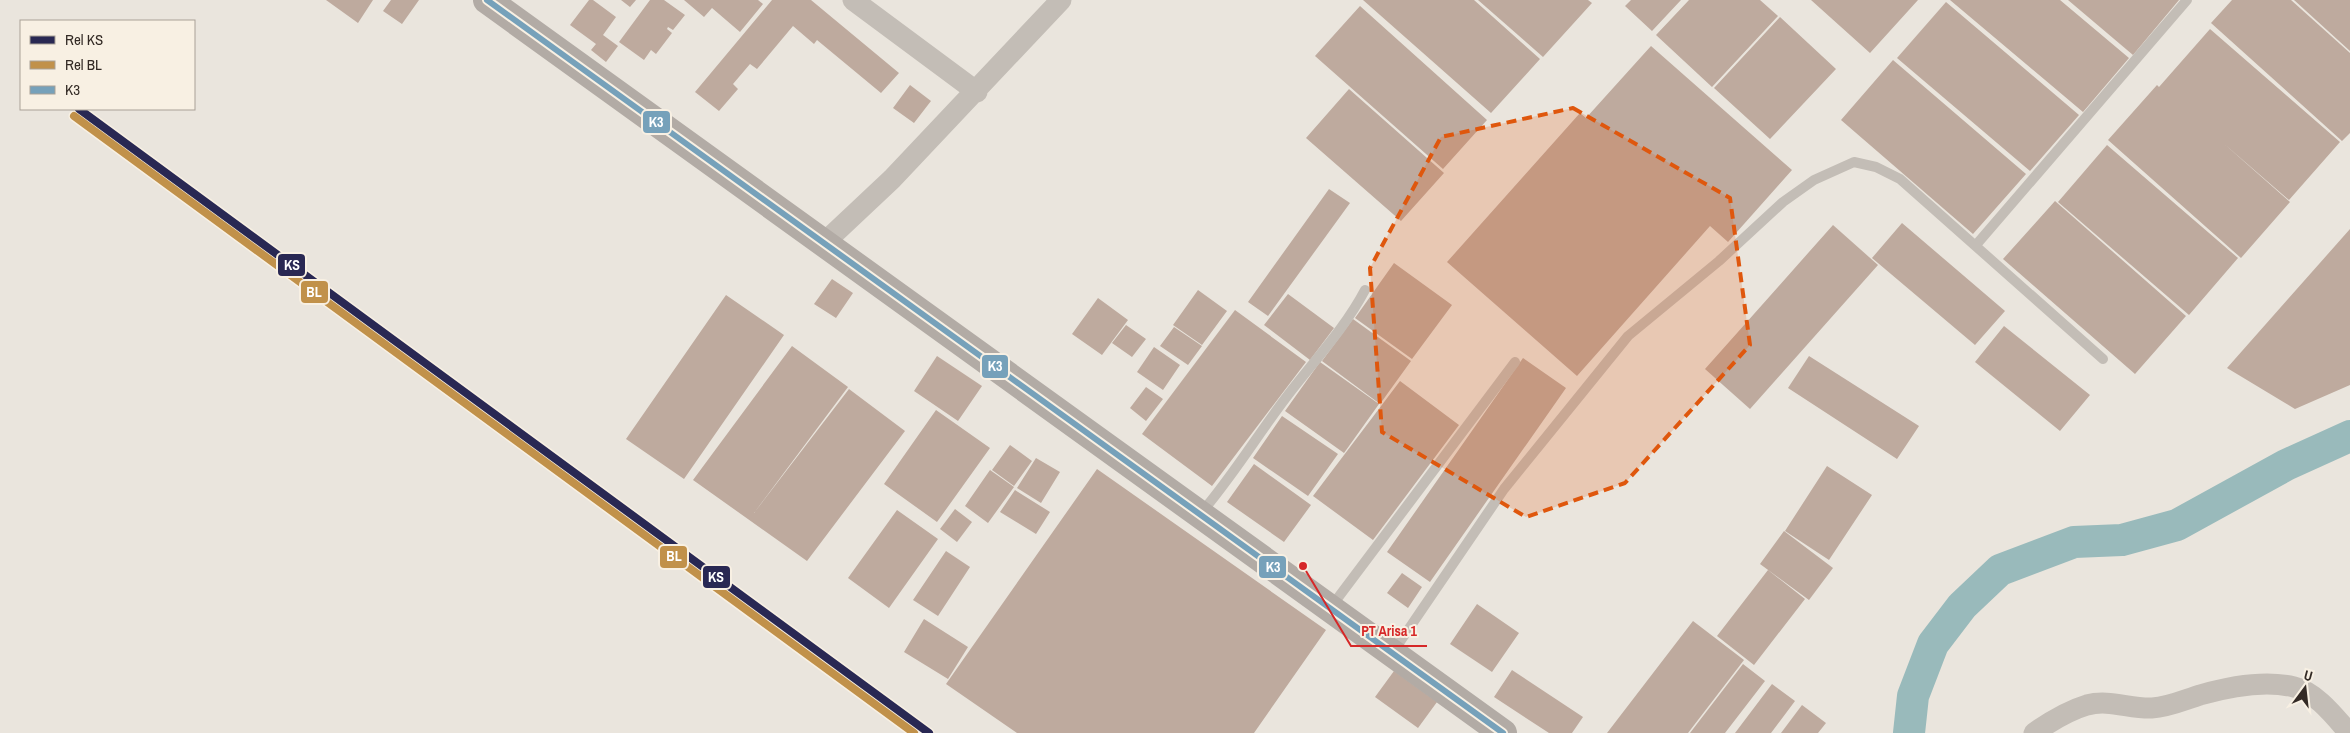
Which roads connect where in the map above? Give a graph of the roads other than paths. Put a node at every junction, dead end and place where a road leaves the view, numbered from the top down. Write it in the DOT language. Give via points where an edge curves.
graph roads {
  1 [pos="487,0"];
  2 [pos="852,0"];
  3 [pos="1061,0"];
  4 [pos="2187,0"];
  5 [pos="977,92"];
  6 [pos="825,242"];
  7 [pos="1976,245"];
  8 [pos="1365,290"];
  9 [pos="2103,359"];
  10 [pos="1516,362"];
  11 [pos="1201,513"];
  12 [pos="1331,608"];
  13 [pos="1392,653"];
  14 [pos="1503,733"];
  15 [pos="2034,733"];
  16 [pos="2349,733"];
  1 -- 6 [label="main road"];
  2 -- 5 [label="street"];
  3 -- 5 [label="street"];
  4 -- 7 [label="lane"];
  5 -- 6 [label="street"];
  6 -- 11 [label="main road"];
  7 -- 9 [label="lane"];
  7 -- 13 [label="lane" via="1900,179 1876,167 1854,162 1814,180 1628,336 1504,489"];
  8 -- 11 [label="lane" via="1336,334"];
  10 -- 12 [label="lane"];
  11 -- 12 [label="main road"];
  12 -- 13 [label="main road"];
  13 -- 14 [label="main road"];
  15 -- 16 [label="street" via="2062,714 2088,705 2168,706 2221,690 2254,685 2301,689"];
}
